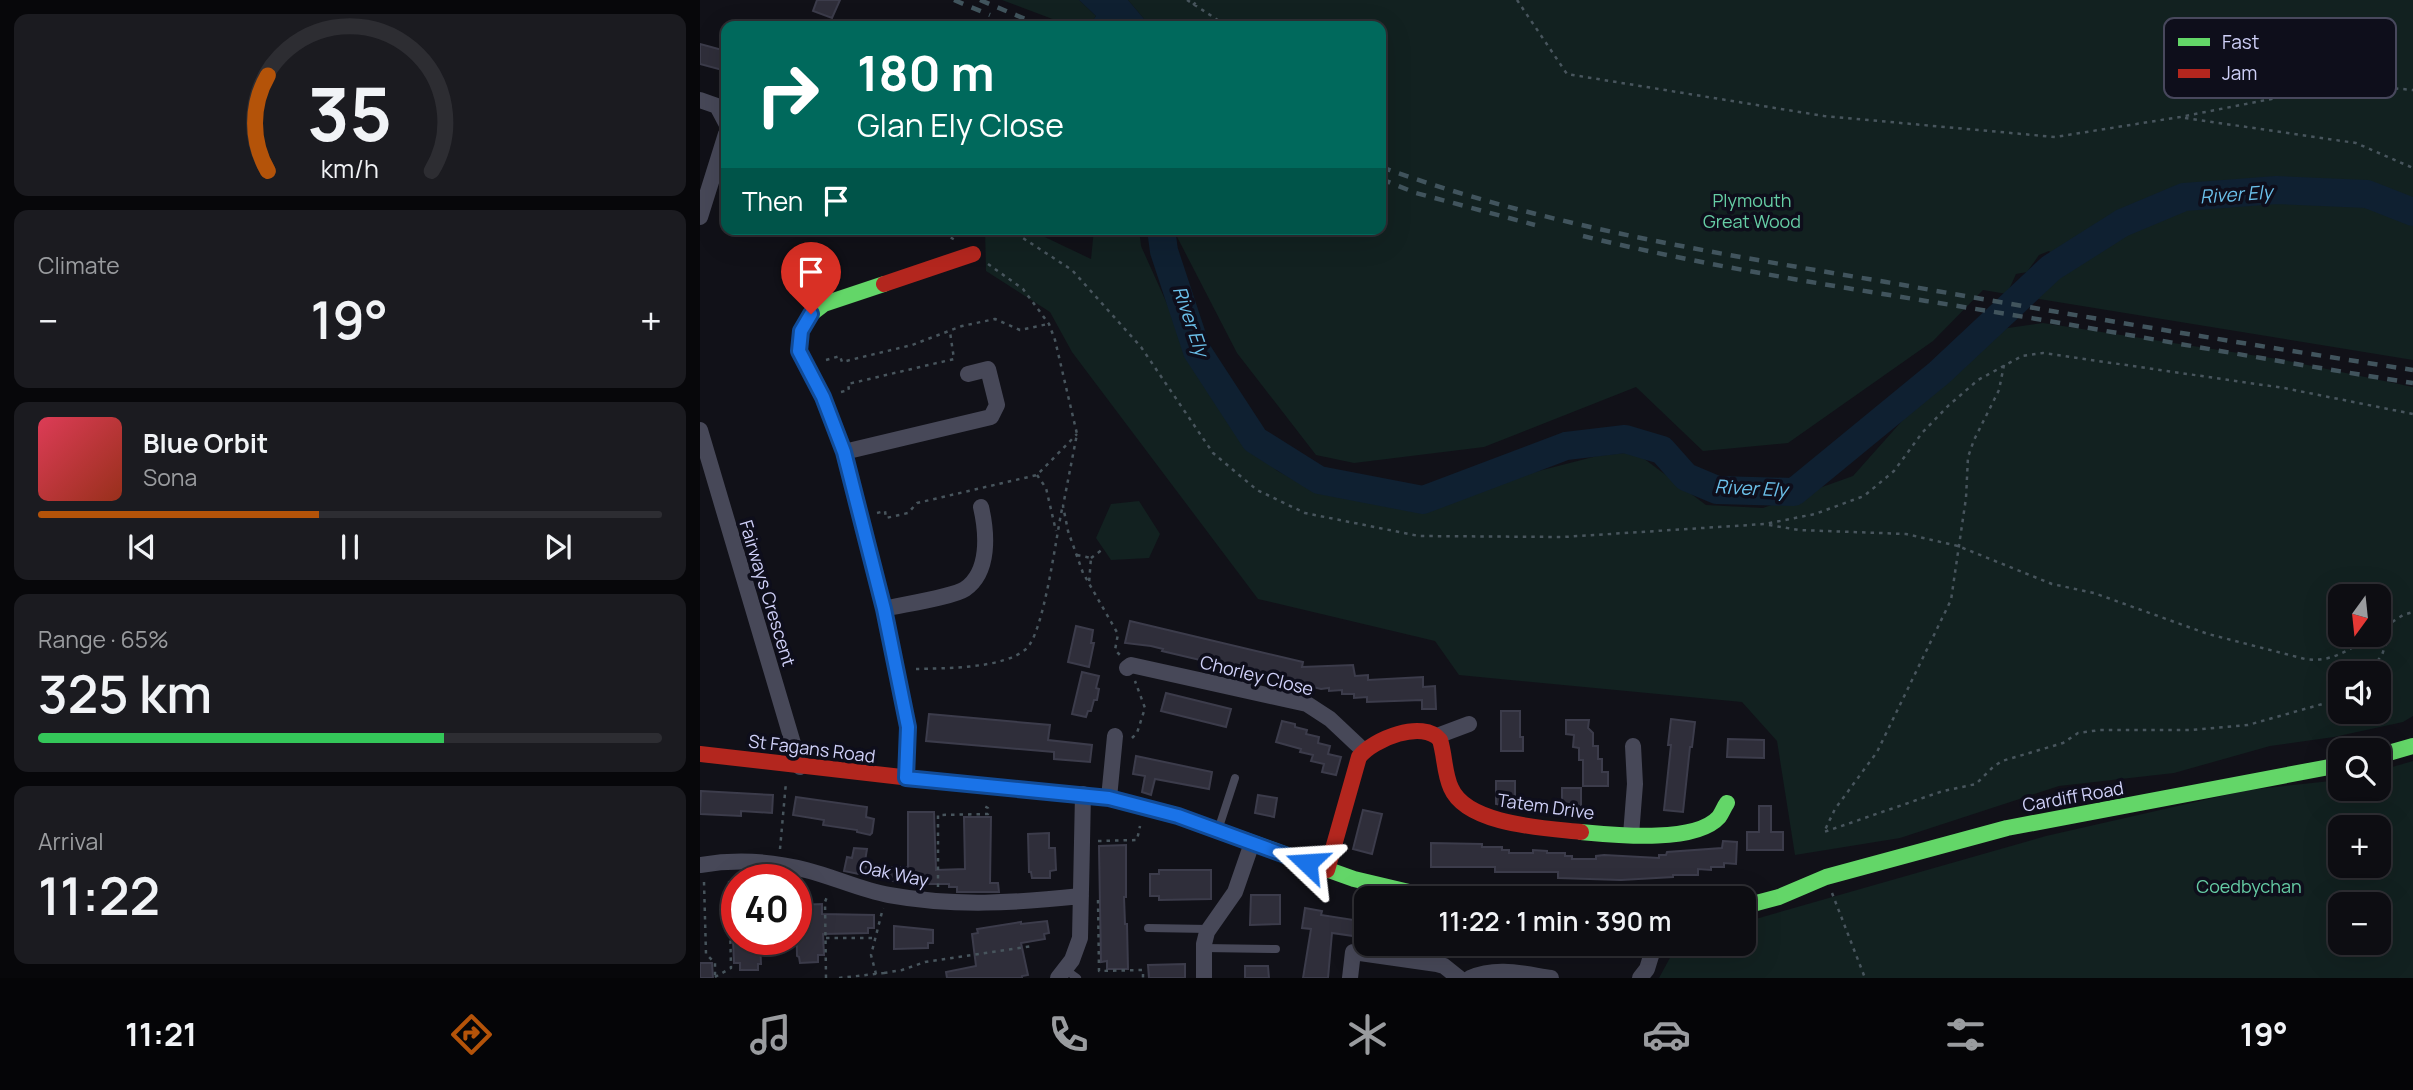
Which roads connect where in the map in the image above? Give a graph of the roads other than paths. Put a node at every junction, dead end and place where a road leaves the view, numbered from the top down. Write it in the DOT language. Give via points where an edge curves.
graph roads {
  1 [pos="700,100"];
  2 [pos="721,113"];
  3 [pos="721,150"];
  4 [pos="700,217"];
  5 [pos="973,254"];
  6 [pos="968,374"];
  7 [pos="700,430"];
  8 [pos="844,452"];
  9 [pos="981,507"];
  10 [pos="884,609"];
  11 [pos="1129,666"];
  12 [pos="1469,724"];
  13 [pos="1437,736"];
  14 [pos="1122,738"];
  15 [pos="1633,746"];
  16 [pos="2413,746"];
  17 [pos="1364,751"];
  18 [pos="2391,752"];
  19 [pos="700,754"];
  20 [pos="794,766"];
  21 [pos="2328,767"];
  22 [pos="906,778"];
  23 [pos="1235,778"];
  24 [pos="1083,794"];
  25 [pos="1109,798"];
  26 [pos="1727,803"];
  27 [pos="1218,830"];
  28 [pos="1631,835"];
  29 [pos="1252,843"];
  30 [pos="702,864"];
  31 [pos="1327,870"];
  32 [pos="1381,886"];
  33 [pos="1081,897"];
  34 [pos="1756,902"];
  35 [pos="1148,929"];
  36 [pos="1209,929"];
  37 [pos="1204,948"];
  38 [pos="1276,949"];
  39 [pos="1651,956"];
  40 [pos="1067,975"];
  41 [pos="1204,978"];
  42 [pos="1350,978"];
  43 [pos="1459,978"];
  44 [pos="1470,978"];
  45 [pos="1551,978"];
  46 [pos="1640,978"];
  1 -- 2 [label="street" via="717,106"];
  3 -- 4 [label="street"];
  5 -- 8 [label="street" via="824,304 811,314 801,331 799,351"];
  6 -- 8 [label="street" via="989,369 997,405 991,417"];
  7 -- 20 [label="street, Fairways Crescent"];
  8 -- 10 [label="street"];
  9 -- 10 [label="street" via="985,543 973,582 962,591"];
  10 -- 22 [label="street" via="908,727"];
  11 -- 17 [label="street, Chorley Close" via="1307,704"];
  12 -- 13 [label="street"];
  13 -- 17 [label="street" via="1428,732 1399,734"];
  13 -- 28 [label="street, Tatem Drive" via="1449,786 1464,807 1475,813 1548,827"];
  14 -- 25 [label="street"];
  15 -- 28 [label="street"];
  16 -- 18 [label="street"];
  17 -- 31 [label="street" via="1354,769"];
  19 -- 20 [label="street, St Fagans Road"];
  20 -- 22 [label="street, St Fagans Road"];
  21 -- 34 [label="street, Cardiff Road" via="2007,828"];
  22 -- 24 [label="street, St Fagans Road"];
  23 -- 27 [label="lane"];
  24 -- 25 [label="street, St Fagans Road"];
  24 -- 33 [label="street"];
  25 -- 27 [label="street, St Fagans Road"];
  26 -- 28 [label="street, Tatem Drive" via="1719,817 1689,830"];
  27 -- 29 [label="street, St Fagans Road"];
  29 -- 31 [label="street, St Fagans Road"];
  29 -- 36 [label="street" via="1235,892"];
  30 -- 33 [label="street, Oak Way" via="779,865 886,894 939,902 1004,904"];
  31 -- 32 [label="street, St Fagans Road"];
  33 -- 40 [label="street" via="1080,938"];
  35 -- 36 [label="lane"];
  36 -- 37 [label="street"];
  37 -- 38 [label="lane"];
  37 -- 41 [label="street"];
  39 -- 46 [label="street"];
  42 -- 43 [label="street" via="1353,952 1437,964"];
  44 -- 45 [label="street" via="1499,971"];
}
